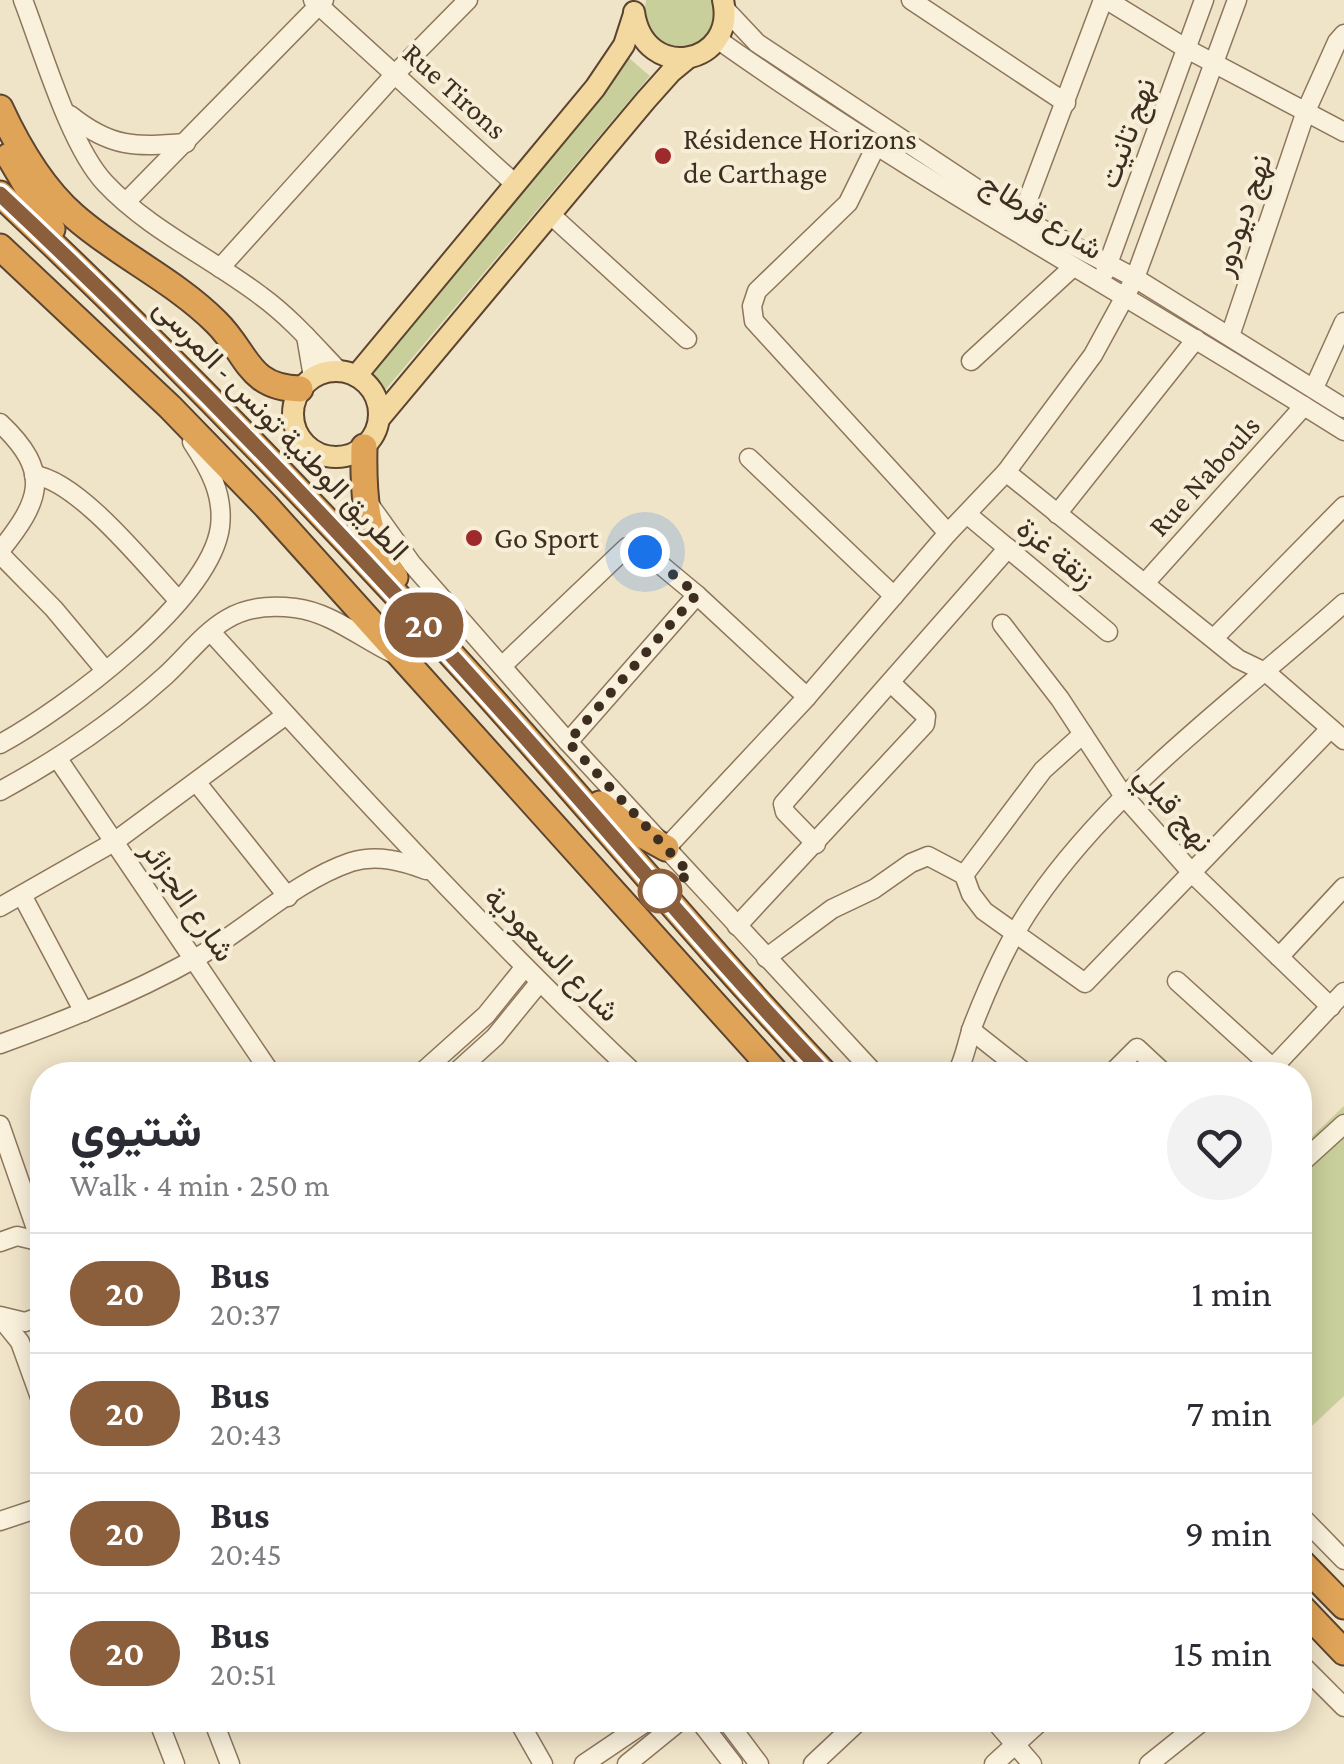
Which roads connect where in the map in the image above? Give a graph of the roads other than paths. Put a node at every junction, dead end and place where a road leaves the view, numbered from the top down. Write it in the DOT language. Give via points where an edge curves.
graph roads {
  1 [pos="23,0"];
  2 [pos="468,0"];
  3 [pos="911,0"];
  4 [pos="1105,0"];
  5 [pos="1204,0"];
  6 [pos="1237,0"];
  7 [pos="318,2"];
  8 [pos="635,4"];
  9 [pos="724,4"];
  10 [pos="1344,34"];
  11 [pos="717,39"];
  12 [pos="1187,49"];
  13 [pos="688,58"];
  14 [pos="1214,63"];
  15 [pos="395,74"];
  16 [pos="1066,103"];
  17 [pos="0,108"];
  18 [pos="65,111"];
  19 [pos="1306,111"];
  20 [pos="0,132"];
  21 [pos="1344,132"];
  22 [pos="186,143"];
  23 [pos="877,144"];
  24 [pos="514,183"];
  25 [pos="0,194"];
  26 [pos="126,202"];
  27 [pos="551,214"];
  28 [pos="1022,218"];
  29 [pos="0,247"];
  30 [pos="1109,264"];
  31 [pos="220,268"];
  32 [pos="1072,268"];
  33 [pos="1135,278"];
  34 [pos="1100,284"];
  35 [pos="103,291"];
  36 [pos="1125,298"];
  37 [pos="1344,322"];
  38 [pos="306,336"];
  39 [pos="1230,336"];
  40 [pos="1196,339"];
  41 [pos="687,340"];
  42 [pos="970,361"];
  43 [pos="347,373"];
  44 [pos="307,383"];
  45 [pos="1314,388"];
  46 [pos="1304,406"];
  47 [pos="170,408"];
  48 [pos="1344,408"];
  49 [pos="379,418"];
  50 [pos="0,423"];
  51 [pos="1344,431"];
  52 [pos="364,447"];
  53 [pos="749,458"];
  54 [pos="1006,472"];
  55 [pos="34,474"];
  56 [pos="362,494"];
  57 [pos="1344,506"];
  58 [pos="968,514"];
  59 [pos="1058,514"];
  60 [pos="948,533"];
  61 [pos="1008,548"];
  62 [pos="0,552"];
  63 [pos="1144,583"];
  64 [pos="697,594"];
  65 [pos="894,596"];
  66 [pos="179,602"];
  67 [pos="1344,603"];
  68 [pos="1002,624"];
  69 [pos="211,632"];
  70 [pos="1108,632"];
  71 [pos="1215,637"];
  72 [pos="402,658"];
  73 [pos="502,666"];
  74 [pos="105,670"];
  75 [pos="1266,673"];
  76 [pos="891,683"];
  77 [pos="478,684"];
  78 [pos="808,698"];
  79 [pos="286,715"];
  80 [pos="1083,734"];
  81 [pos="1337,734"];
  82 [pos="568,742"];
  83 [pos="0,744"];
  84 [pos="543,756"];
  85 [pos="58,759"];
  86 [pos="196,783"];
  87 [pos="0,791"];
  88 [pos="1123,795"];
  89 [pos="114,842"];
  90 [pos="816,844"];
  91 [pos="666,848"];
  92 [pos="431,872"];
  93 [pos="1193,874"];
  94 [pos="964,875"];
  95 [pos="1344,886"];
  96 [pos="23,897"];
  97 [pos="288,897"];
  98 [pos="0,907"];
  99 [pos="737,926"];
  100 [pos="1015,934"];
  101 [pos="1279,957"];
  102 [pos="196,958"];
  103 [pos="766,958"];
  104 [pos="524,968"];
  105 [pos="1177,981"];
  106 [pos="539,983"];
  107 [pos="1344,992"];
  108 [pos="1330,1006"];
  109 [pos="84,1012"];
  110 [pos="971,1030"];
  111 [pos="0,1044"];
  112 [pos="264,1062"];
  113 [pos="433,1062"];
  114 [pos="468,1062"];
  115 [pos="622,1062"];
  116 [pos="766,1062"];
  117 [pos="814,1062"];
  118 [pos="864,1062"];
  119 [pos="963,1062"];
  120 [pos="1012,1062"];
  121 [pos="1123,1062"];
  122 [pos="1152,1062"];
  123 [pos="1259,1062"];
  124 [pos="1278,1062"];
  125 [pos="1344,1124"];
  126 [pos="0,1126"];
  127 [pos="1312,1153"];
  128 [pos="30,1210"];
  129 [pos="30,1239"];
  130 [pos="0,1242"];
  131 [pos="0,1316"];
  132 [pos="30,1320"];
  133 [pos="30,1370"];
  134 [pos="30,1510"];
  135 [pos="0,1520"];
  136 [pos="1312,1527"];
  137 [pos="1344,1560"];
  138 [pos="1312,1572"];
  139 [pos="1312,1574"];
  140 [pos="1344,1596"];
  141 [pos="1344,1606"];
  142 [pos="1312,1619"];
  143 [pos="1344,1652"];
  144 [pos="1312,1676"];
  145 [pos="1344,1707"];
  146 [pos="163,1732"];
  147 [pos="218,1732"];
  148 [pos="525,1732"];
  149 [pos="636,1732"];
  150 [pos="666,1732"];
  151 [pos="708,1732"];
  152 [pos="735,1732"];
  153 [pos="847,1732"];
  154 [pos="1004,1732"];
  155 [pos="1028,1732"];
  156 [pos="1189,1732"];
  157 [pos="1014,1744"];
  158 [pos="609,1758"];
  159 [pos="175,1764"];
  160 [pos="230,1764"];
  161 [pos="544,1764"];
  162 [pos="584,1764"];
  163 [pos="627,1764"];
  164 [pos="733,1764"];
  165 [pos="760,1764"];
  166 [pos="813,1764"];
  167 [pos="994,1764"];
  168 [pos="1032,1764"];
  169 [pos="1149,1764"];
  1 -- 18 [label="street"];
  2 -- 15 [label="street"];
  3 -- 16 [label="street"];
  4 -- 12 [label="street"];
  4 -- 16 [label="street"];
  5 -- 12 [label="street, نهج تانيت"];
  6 -- 14 [label="street"];
  7 -- 15 [label="street, Rue Tirons"];
  7 -- 22 [label="street"];
  8 -- 13 [label="main road" via="638,33 650,49"];
  8 -- 24 [label="main road" via="624,45 595,88"];
  9 -- 11 [label="main road"];
  9 -- 28 [label="street, شارع قرطاج" via="757,43"];
  10 -- 19 [label="street, نهج ديودور"];
  11 -- 13 [label="main road"];
  11 -- 23 [label="street, شارع قرطاج"];
  12 -- 14 [label="street"];
  12 -- 30 [label="street, نهج تانيت"];
  13 -- 27 [label="main road"];
  14 -- 19 [label="street"];
  14 -- 33 [label="street"];
  15 -- 24 [label="street, Rue Tirons"];
  15 -- 31 [label="street"];
  16 -- 28 [label="street"];
  17 -- 44 [label="highway" via="30,163 73,216 218,323 251,371 280,388"];
  18 -- 22 [label="street" via="92,133 123,145"];
  18 -- 26 [label="street" via="102,180"];
  19 -- 21 [label="street"];
  19 -- 39 [label="street, نهج ديودور"];
  20 -- 35 [label="highway" via="44,218"];
  22 -- 26 [label="street"];
  23 -- 32 [label="street, شارع قرطاج"];
  23 -- 60 [label="street" via="848,203 757,290 754,321"];
  24 -- 43 [label="main road"];
  25 -- 35 [label="highway, الطريق الوطنية تونس - المرسى"];
  26 -- 31 [label="street"];
  27 -- 41 [label="street"];
  27 -- 49 [label="main road"];
  28 -- 30 [label="street, شارع قرطاج"];
  29 -- 47 [label="highway"];
  30 -- 33 [label="street, شارع قرطاج"];
  30 -- 34 [label="street, نهج تانيت"];
  31 -- 38 [label="street"];
  32 -- 34 [label="street, شارع قرطاج"];
  32 -- 42 [label="street"];
  33 -- 36 [label="street"];
  33 -- 39 [label="street, شارع قرطاج"];
  34 -- 36 [label="street, شارع قرطاج"];
  35 -- 77 [label="highway, الطريق الوطنية تونس - المرسى"];
  36 -- 40 [label="street, شارع قرطاج"];
  36 -- 54 [label="street" via="1093,354"];
  37 -- 45 [label="street"];
  38 -- 43 [label="street"];
  38 -- 44 [label="street"];
  39 -- 45 [label="street, شارع قرطاج"];
  40 -- 46 [label="street, شارع قرطاج"];
  40 -- 59 [label="street"];
  43 -- 44 [label="main road"];
  43 -- 49 [label="main road" via="376,397"];
  44 -- 52 [label="main road" via="295,399 293,422 303,442 332,457"];
  45 -- 48 [label="street, شارع قرطاج"];
  46 -- 51 [label="street, شارع قرطاج"];
  46 -- 63 [label="street, Rue Nabouls"];
  47 -- 66 [label="street" via="210,472 220,502 212,552"];
  47 -- 72 [label="highway"];
  49 -- 52 [label="main road"];
  50 -- 55 [label="street"];
  52 -- 56 [label="highway"];
  53 -- 65 [label="street"];
  54 -- 58 [label="street"];
  54 -- 59 [label="street"];
  55 -- 62 [label="street" via="34,502"];
  55 -- 66 [label="street" via="84,503"];
  56 -- 73 [label="street" via="412,564"];
  56 -- 77 [label="highway" via="382,561"];
  57 -- 71 [label="street"];
  58 -- 60 [label="street"];
  58 -- 61 [label="street, زنقة غزة"];
  59 -- 63 [label="street"];
  60 -- 65 [label="street"];
  61 -- 70 [label="street, زنقة غزة"];
  61 -- 76 [label="street"];
  62 -- 74 [label="street"];
  63 -- 71 [label="street"];
  64 -- 73 [label="street" via="638,546 627,547"];
  64 -- 78 [label="street"];
  64 -- 82 [label="street"];
  65 -- 78 [label="street"];
  66 -- 74 [label="street"];
  67 -- 75 [label="street"];
  68 -- 80 [label="street, نهج قبلي"];
  69 -- 72 [label="street" via="252,610 299,608"];
  69 -- 79 [label="street, شارع السعودية"];
  69 -- 85 [label="street"];
  71 -- 75 [label="street"];
  72 -- 116 [label="highway"];
  73 -- 82 [label="street"];
  74 -- 83 [label="street"];
  75 -- 81 [label="street"];
  75 -- 88 [label="street"];
  76 -- 90 [label="street" via="783,804"];
  76 -- 90 [label="street" via="926,716 925,724"];
  77 -- 84 [label="highway, الطريق الوطنية تونس - المرسى"];
  78 -- 91 [label="street"];
  79 -- 86 [label="street"];
  79 -- 92 [label="street, شارع السعودية"];
  80 -- 88 [label="street, نهج قبلي"];
  80 -- 94 [label="street" via="1042,770"];
  81 -- 93 [label="street"];
  82 -- 91 [label="street"];
  84 -- 91 [label="highway" via="628,827"];
  84 -- 117 [label="highway, الطريق الوطنية تونس - المرسى"];
  85 -- 87 [label="street"];
  85 -- 89 [label="street, شارع الجزائر"];
  86 -- 89 [label="street"];
  86 -- 97 [label="street"];
  88 -- 93 [label="street, نهج قبلي"];
  88 -- 100 [label="street" via="1070,854"];
  89 -- 96 [label="street"];
  89 -- 102 [label="street, شارع الجزائر"];
  90 -- 99 [label="street"];
  91 -- 99 [label="street"];
  92 -- 97 [label="street" via="378,858 354,861"];
  92 -- 104 [label="street, شارع السعودية"];
  93 -- 100 [label="street" via="1085,983"];
  93 -- 101 [label="street, نهج قبلي"];
  94 -- 100 [label="street" via="984,910"];
  94 -- 103 [label="street" via="933,857 911,863"];
  95 -- 101 [label="street"];
  96 -- 98 [label="street"];
  96 -- 109 [label="street"];
  97 -- 102 [label="street"];
  99 -- 103 [label="street"];
  100 -- 110 [label="street"];
  101 -- 108 [label="street, نهج قبلي"];
  102 -- 109 [label="street"];
  102 -- 112 [label="street, شارع الجزائر"];
  103 -- 118 [label="street"];
  104 -- 106 [label="street, شارع السعودية"];
  104 -- 113 [label="street"];
  105 -- 123 [label="street"];
  106 -- 114 [label="street"];
  106 -- 115 [label="street, شارع السعودية"];
  107 -- 108 [label="street"];
  108 -- 124 [label="street"];
  109 -- 111 [label="street"];
  110 -- 119 [label="street"];
  110 -- 120 [label="street"];
  121 -- 122 [label="street" via="1137,1048"];
  125 -- 127 [label="street"];
  126 -- 128 [label="street"];
  129 -- 130 [label="street"];
  131 -- 132 [label="street"];
  131 -- 133 [label="street"];
  134 -- 135 [label="street"];
  136 -- 137 [label="street"];
  138 -- 140 [label="highway"];
  139 -- 141 [label="highway"];
  142 -- 143 [label="highway"];
  144 -- 145 [label="street"];
  146 -- 159 [label="street"];
  147 -- 160 [label="street"];
  148 -- 161 [label="street"];
  149 -- 158 [label="street"];
  150 -- 163 [label="street"];
  151 -- 164 [label="street"];
  152 -- 165 [label="street"];
  153 -- 166 [label="street"];
  154 -- 157 [label="street"];
  155 -- 157 [label="street"];
  156 -- 169 [label="street"];
  157 -- 167 [label="street"];
  157 -- 168 [label="street"];
  158 -- 162 [label="street"];
}
